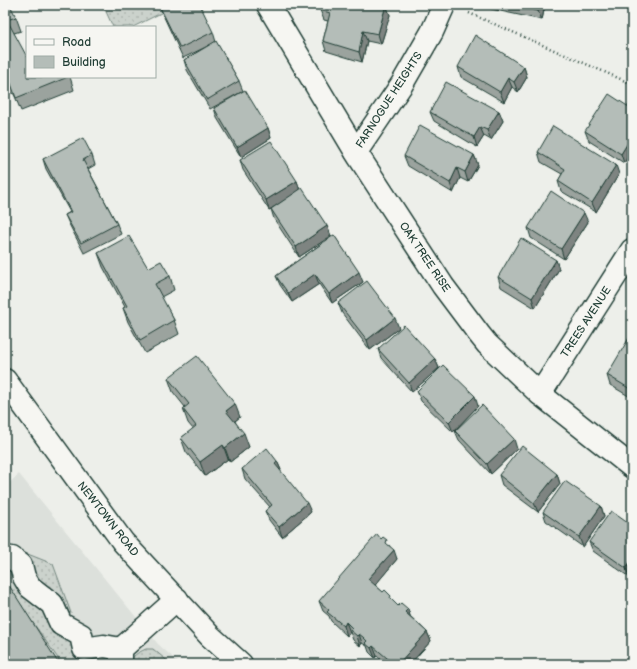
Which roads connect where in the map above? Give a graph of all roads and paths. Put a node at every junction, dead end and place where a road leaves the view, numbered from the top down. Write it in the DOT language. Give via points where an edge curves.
graph roads {
  1 [pos="268,5"];
  2 [pos="454,8"];
  3 [pos="632,84"];
  4 [pos="356,152"];
  5 [pos="632,250"];
  6 [pos="5,380"];
  7 [pos="540,394"];
  8 [pos="632,467"];
  9 [pos="5,557"];
  10 [pos="177,600"];
  11 [pos="121,656"];
  12 [pos="241,664"];
  1 -- 4 [label="street, OAK TREE RISE"];
  2 -- 3 [label="path"];
  2 -- 4 [label="street, FARNOGUE HEIGHTS" via="432,32 402,84"];
  4 -- 7 [label="street, OAK TREE RISE" via="443,286 479,334"];
  5 -- 7 [label="street, TREES AVENUE"];
  6 -- 10 [label="street, NEWTOWN ROAD" via="123,542"];
  7 -- 8 [label="street, OAK TREE RISE"];
  9 -- 11 [label="street" via="12,558 21,565 30,587 52,604 61,624 81,635 84,649 104,646"];
  10 -- 11 [label="street"];
  10 -- 12 [label="street, NEWTOWN ROAD" via="210,636"];
}
